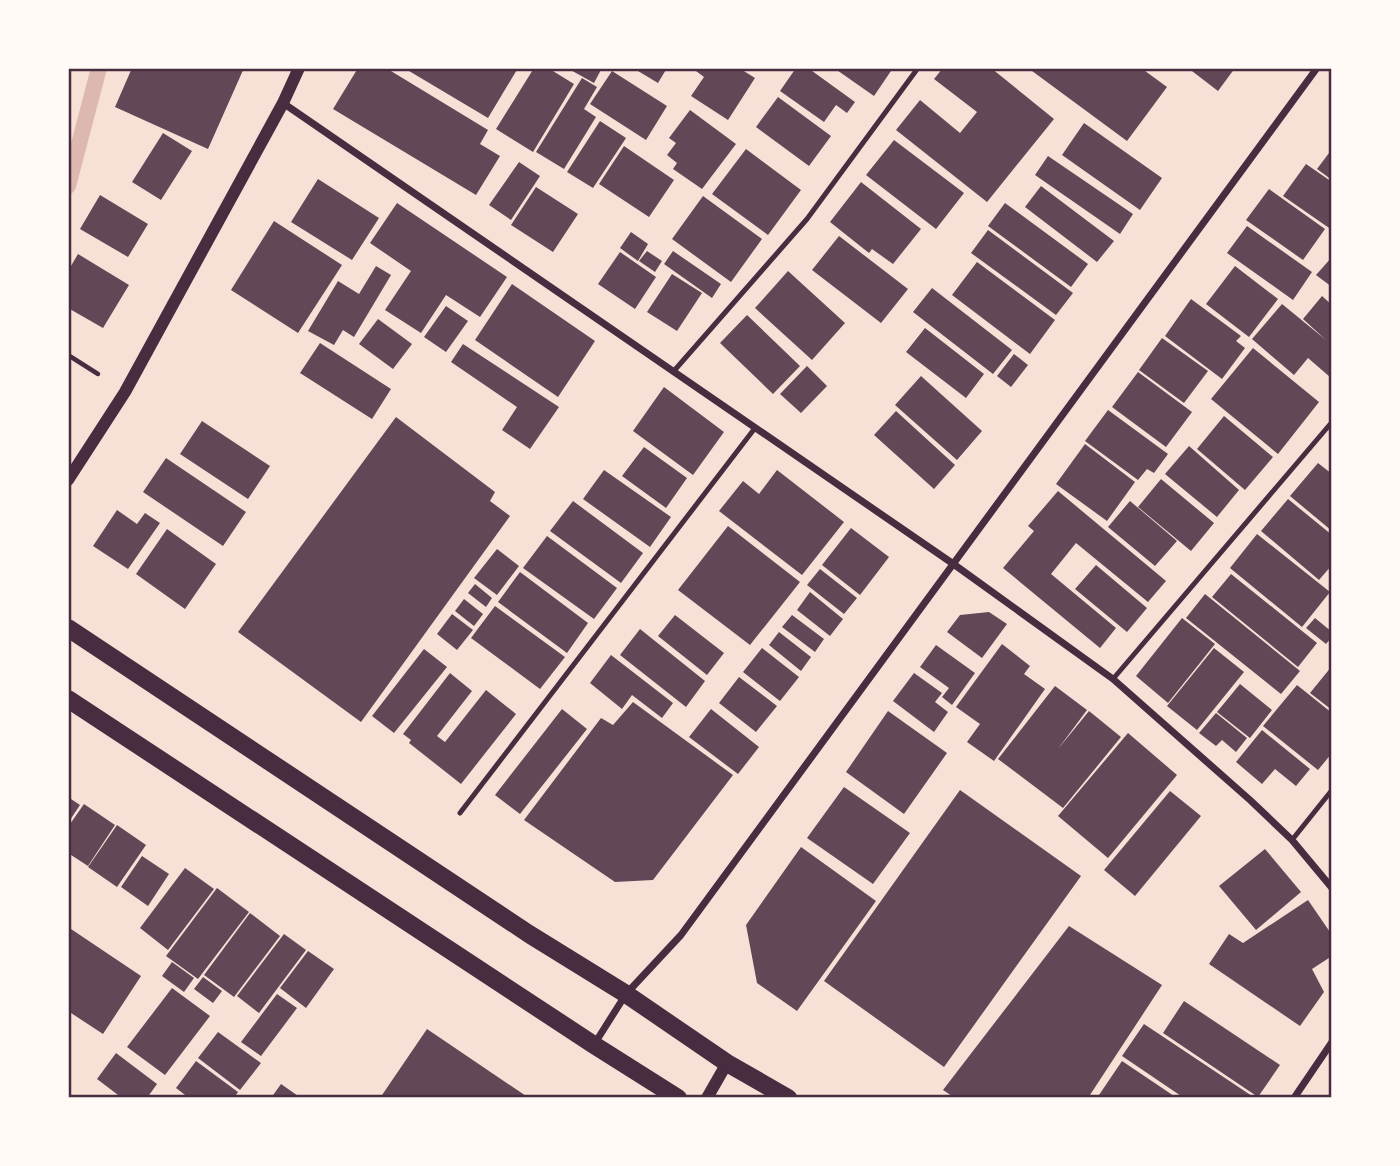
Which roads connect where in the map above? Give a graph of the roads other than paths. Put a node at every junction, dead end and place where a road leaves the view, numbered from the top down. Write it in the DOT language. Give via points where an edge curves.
graph roads {
  1 [pos="299,68"];
  2 [pos="918,68"];
  3 [pos="1317,68"];
  4 [pos="283,103"];
  5 [pos="673,372"];
  6 [pos="1332,422"];
  7 [pos="755,428"];
  8 [pos="68,480"];
  9 [pos="952,563"];
  10 [pos="68,628"];
  11 [pos="1113,679"];
  12 [pos="68,699"];
  13 [pos="1332,790"];
  14 [pos="460,813"];
  15 [pos="1292,839"];
  16 [pos="1332,888"];
  17 [pos="626,994"];
  18 [pos="1332,1042"];
  19 [pos="594,1045"];
  20 [pos="727,1063"];
  21 [pos="678,1098"];
  22 [pos="707,1098"];
  23 [pos="788,1098"];
  24 [pos="1294,1098"];
  1 -- 4 [label="street"];
  2 -- 5 [label="lane" via="807,219"];
  3 -- 9 [label="street"];
  4 -- 5 [label="street"];
  4 -- 8 [label="street" via="125,392"];
  5 -- 7 [label="street"];
  6 -- 11 [label="lane"];
  7 -- 9 [label="street"];
  7 -- 14 [label="lane"];
  9 -- 11 [label="street"];
  9 -- 17 [label="street" via="681,935"];
  10 -- 17 [label="main road"];
  11 -- 15 [label="street"];
  12 -- 19 [label="main road"];
  13 -- 15 [label="lane"];
  15 -- 16 [label="street"];
  17 -- 19 [label="street"];
  17 -- 20 [label="main road"];
  18 -- 24 [label="street"];
  19 -- 21 [label="main road"];
  20 -- 22 [label="street"];
  20 -- 23 [label="main road"];
}
